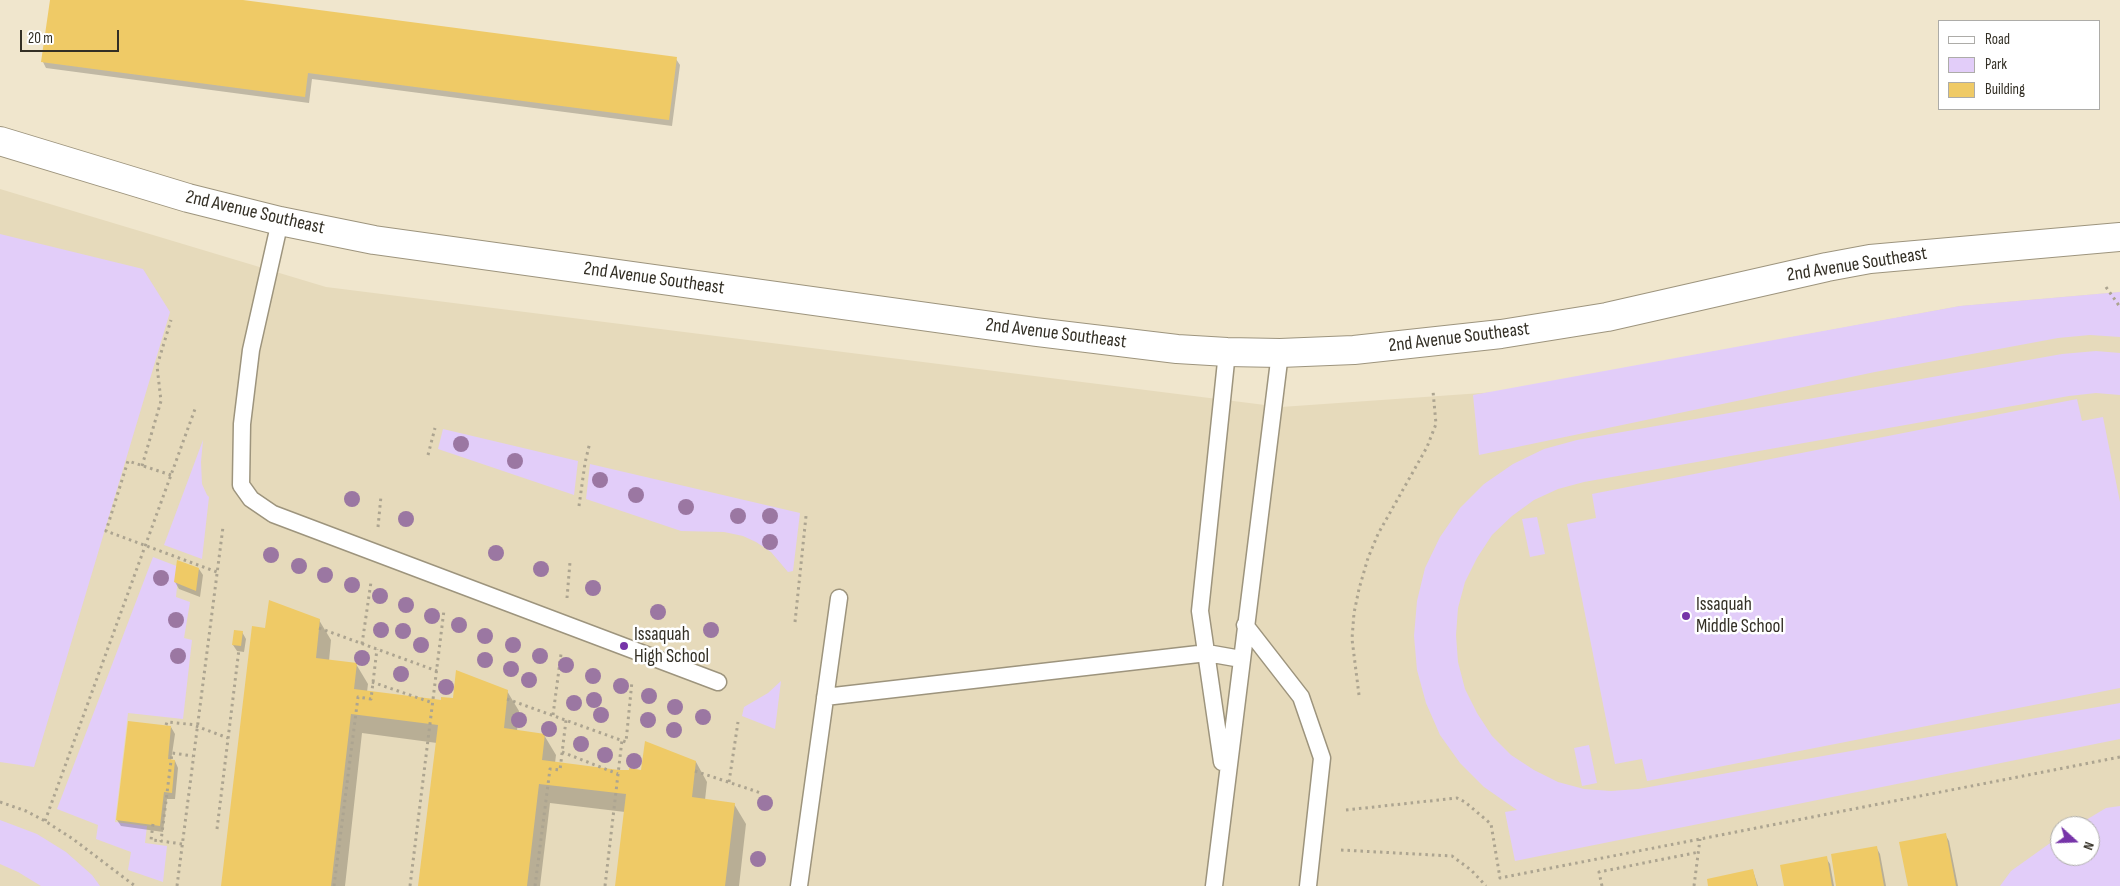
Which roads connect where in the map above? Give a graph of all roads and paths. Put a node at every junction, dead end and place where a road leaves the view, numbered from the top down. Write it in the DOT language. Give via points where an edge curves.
graph roads {
  1 [pos="0,141"];
  2 [pos="280,221"];
  3 [pos="2120,237"];
  4 [pos="2106,287"];
  5 [pos="2120,307"];
  6 [pos="170,320"];
  7 [pos="1227,352"];
  8 [pos="1280,353"];
  9 [pos="1432,391"];
  10 [pos="195,409"];
  11 [pos="435,428"];
  12 [pos="590,442"];
  13 [pos="428,455"];
  14 [pos="142,466"];
  15 [pos="171,475"];
  16 [pos="381,496"];
  17 [pos="579,506"];
  18 [pos="806,516"];
  19 [pos="223,527"];
  20 [pos="378,527"];
  21 [pos="145,546"];
  22 [pos="570,562"];
  23 [pos="216,572"];
  24 [pos="371,582"];
  25 [pos="566,598"];
  26 [pos="839,598"];
  27 [pos="444,610"];
  28 [pos="795,622"];
  29 [pos="1246,625"];
  30 [pos="319,628"];
  31 [pos="362,644"];
  32 [pos="239,649"];
  33 [pos="377,650"];
  34 [pos="1207,653"];
  35 [pos="561,654"];
  36 [pos="1241,659"];
  37 [pos="437,671"];
  38 [pos="632,681"];
  39 [pos="372,682"];
  40 [pos="718,682"];
  41 [pos="1359,696"];
  42 [pos="825,697"];
  43 [pos="507,699"];
  44 [pos="433,703"];
  45 [pos="553,715"];
  46 [pos="566,720"];
  47 [pos="738,722"];
  48 [pos="166,725"];
  49 [pos="197,726"];
  50 [pos="228,738"];
  51 [pos="622,740"];
  52 [pos="562,752"];
  53 [pos="193,756"];
  54 [pos="2120,757"];
  55 [pos="695,771"];
  56 [pos="618,774"];
  57 [pos="729,782"];
  58 [pos="1225,784"];
  59 [pos="761,794"];
  60 [pos="0,802"];
  61 [pos="1346,810"];
  62 [pos="45,822"];
  63 [pos="153,824"];
  64 [pos="217,829"];
  65 [pos="1700,839"];
  66 [pos="161,841"];
  67 [pos="182,844"];
  68 [pos="1342,850"];
  69 [pos="1698,852"];
  70 [pos="135,886"];
  71 [pos="176,886"];
  72 [pos="334,886"];
  73 [pos="410,886"];
  74 [pos="535,886"];
  75 [pos="605,886"];
  76 [pos="798,886"];
  77 [pos="1214,886"];
  78 [pos="1308,886"];
  79 [pos="1486,886"];
  80 [pos="1602,886"];
  81 [pos="1694,886"];
  1 -- 2 [label="street, 2nd Avenue Southeast" via="188,198"];
  2 -- 7 [label="street, 2nd Avenue Southeast" via="374,240 863,309 1177,349"];
  2 -- 40 [label="lane" via="251,350 242,424 241,485 251,499 260,507 375,553"];
  3 -- 8 [label="street, 2nd Avenue Southeast" via="1870,259 1559,326 1354,350"];
  4 -- 5 [label="path"];
  6 -- 14 [label="path" via="157,366 161,402"];
  7 -- 8 [label="street, 2nd Avenue Southeast"];
  7 -- 34 [label="lane" via="1200,611"];
  8 -- 29 [label="lane"];
  9 -- 41 [label="path" via="1436,424 1427,447 1378,534 1359,589 1352,639"];
  10 -- 15 [label="path"];
  11 -- 13 [label="path"];
  12 -- 17 [label="path" via="584,462"];
  14 -- 15 [label="path"];
  14 -- 21 [label="path" via="128,461 106,531"];
  15 -- 21 [label="path"];
  16 -- 20 [label="path"];
  18 -- 28 [label="path"];
  19 -- 23 [label="path"];
  21 -- 23 [label="path"];
  21 -- 62 [label="path"];
  22 -- 25 [label="path"];
  23 -- 49 [label="path"];
  24 -- 31 [label="path"];
  26 -- 42 [label="lane"];
  27 -- 37 [label="path"];
  29 -- 36 [label="lane"];
  29 -- 78 [label="lane" via="1302,697 1322,758"];
  30 -- 31 [label="path"];
  31 -- 33 [label="path"];
  32 -- 50 [label="path"];
  33 -- 37 [label="path"];
  33 -- 39 [label="path"];
  34 -- 36 [label="lane"];
  34 -- 42 [label="lane"];
  34 -- 58 [label="lane"];
  35 -- 45 [label="path"];
  36 -- 58 [label="lane"];
  37 -- 44 [label="path"];
  38 -- 51 [label="path" via="626,742"];
  39 -- 44 [label="path"];
  39 -- 72 [label="path" via="371,699 358,697"];
  42 -- 76 [label="lane"];
  43 -- 45 [label="path"];
  44 -- 73 [label="path"];
  45 -- 46 [label="path"];
  46 -- 51 [label="path"];
  46 -- 52 [label="path"];
  47 -- 57 [label="path"];
  48 -- 49 [label="path" via="167,722"];
  49 -- 50 [label="path"];
  49 -- 53 [label="path"];
  50 -- 64 [label="path"];
  51 -- 56 [label="path"];
  52 -- 56 [label="path"];
  52 -- 74 [label="path" via="560,770 550,769"];
  53 -- 66 [label="path" via="172,753"];
  53 -- 67 [label="path"];
  54 -- 65 [label="path"];
  55 -- 57 [label="path"];
  56 -- 75 [label="path"];
  57 -- 59 [label="path"];
  58 -- 77 [label="lane"];
  60 -- 62 [label="path"];
  61 -- 65 [label="path" via="1457,798 1491,824 1500,878"];
  62 -- 70 [label="path"];
  63 -- 66 [label="path" via="151,840"];
  65 -- 69 [label="path"];
  66 -- 67 [label="path"];
  67 -- 71 [label="path"];
  68 -- 79 [label="path" via="1452,856"];
  69 -- 80 [label="path" via="1599,872"];
  69 -- 81 [label="path"];
}
